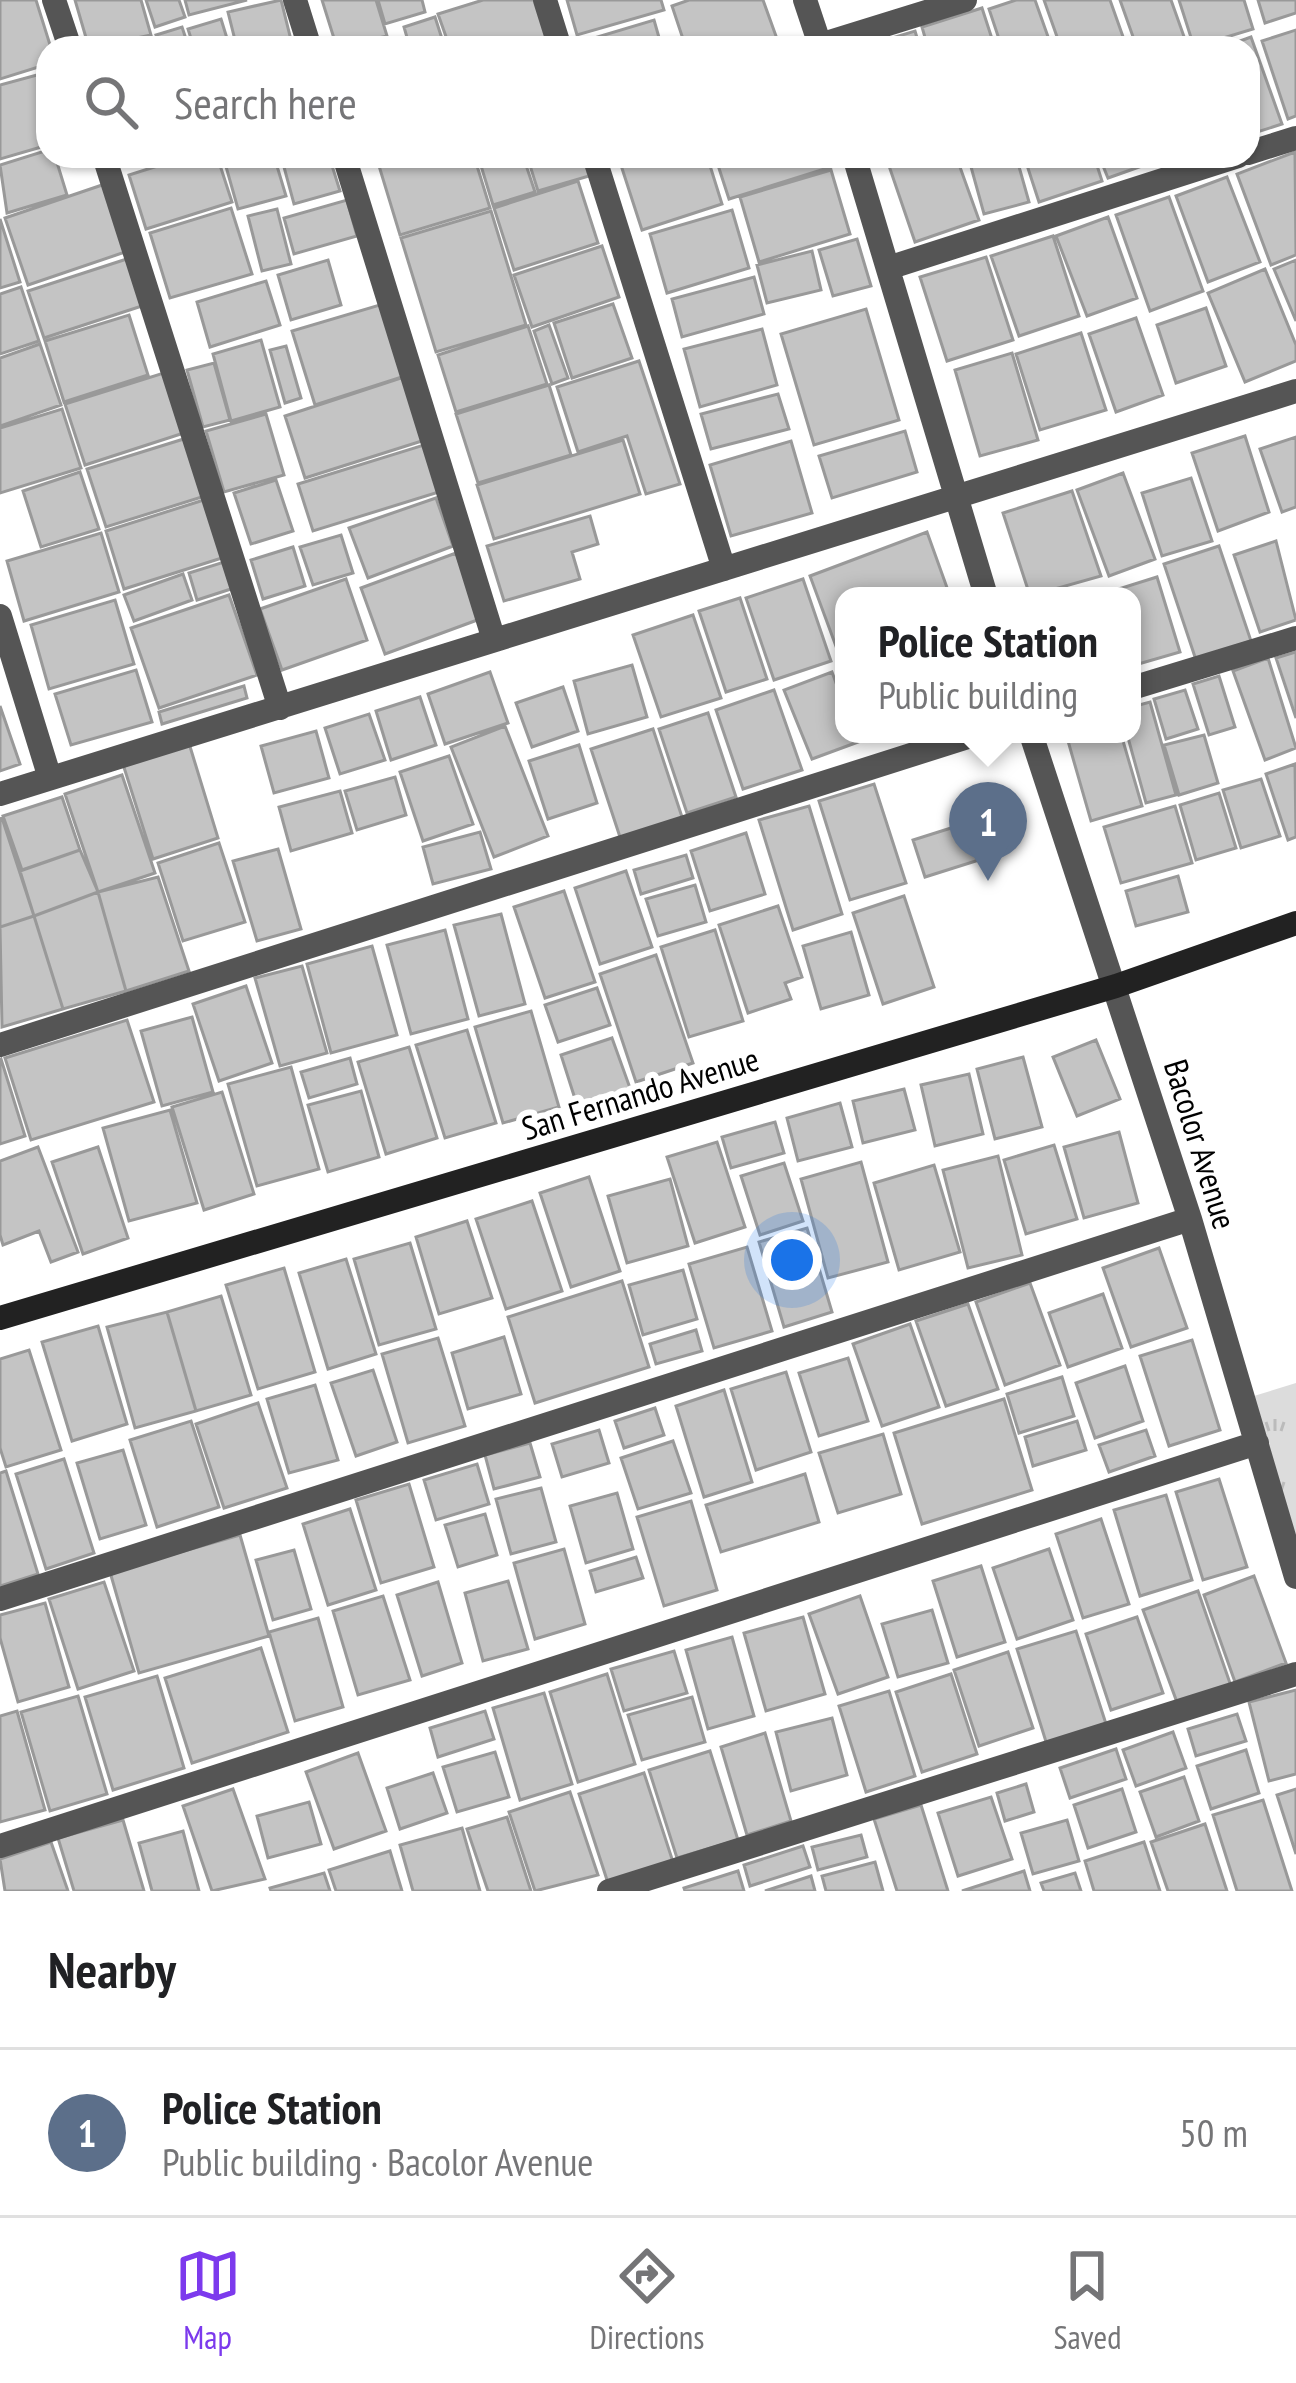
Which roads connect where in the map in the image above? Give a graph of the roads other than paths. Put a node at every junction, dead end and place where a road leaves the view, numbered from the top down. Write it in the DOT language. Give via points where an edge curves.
graph roads {
  1 [pos="54,0"];
  2 [pos="295,0"];
  3 [pos="545,0"];
  4 [pos="805,0"];
  5 [pos="965,0"];
  6 [pos="66,36"];
  7 [pos="306,36"];
  8 [pos="556,36"];
  9 [pos="817,36"];
  10 [pos="855,36"];
  11 [pos="1296,138"];
  12 [pos="1260,149"];
  13 [pos="108,168"];
  14 [pos="348,168"];
  15 [pos="598,168"];
  16 [pos="858,168"];
  17 [pos="1200,168"];
  18 [pos="887,268"];
  19 [pos="1296,391"];
  20 [pos="955,499"];
  21 [pos="724,569"];
  22 [pos="983,587"];
  23 [pos="0,616"];
  24 [pos="1296,638"];
  25 [pos="494,640"];
  26 [pos="1141,685"];
  27 [pos="280,707"];
  28 [pos="949,743"];
  29 [pos="1034,743"];
  30 [pos="49,775"];
  31 [pos="0,794"];
  32 [pos="1296,922"];
  33 [pos="1116,986"];
  34 [pos="0,1045"];
  35 [pos="1190,1219"];
  36 [pos="0,1318"];
  37 [pos="1257,1444"];
  38 [pos="1296,1577"];
  39 [pos="0,1599"];
  40 [pos="1296,1674"];
  41 [pos="0,1846"];
  42 [pos="609,1891"];
  1 -- 6 [label="street"];
  2 -- 7 [label="street"];
  3 -- 8 [label="street"];
  4 -- 9 [label="street"];
  5 -- 10 [label="street"];
  11 -- 12 [label="street"];
  13 -- 27 [label="street"];
  14 -- 25 [label="street"];
  15 -- 21 [label="street"];
  16 -- 18 [label="street"];
  17 -- 18 [label="street"];
  18 -- 20 [label="street"];
  19 -- 20 [label="street"];
  20 -- 21 [label="street"];
  20 -- 22 [label="street"];
  21 -- 25 [label="street"];
  23 -- 30 [label="street"];
  24 -- 26 [label="street"];
  25 -- 27 [label="street"];
  27 -- 30 [label="street"];
  28 -- 34 [label="street"];
  29 -- 33 [label="street, Bacolor Avenue"];
  30 -- 31 [label="street"];
  32 -- 33 [label="main road, San Fernando Avenue"];
  33 -- 35 [label="street, Bacolor Avenue"];
  33 -- 36 [label="main road, San Fernando Avenue"];
  35 -- 37 [label="street, Bacolor Avenue"];
  35 -- 39 [label="street"];
  37 -- 38 [label="street, Bacolor Avenue"];
  37 -- 41 [label="street"];
  40 -- 42 [label="street"];
}
